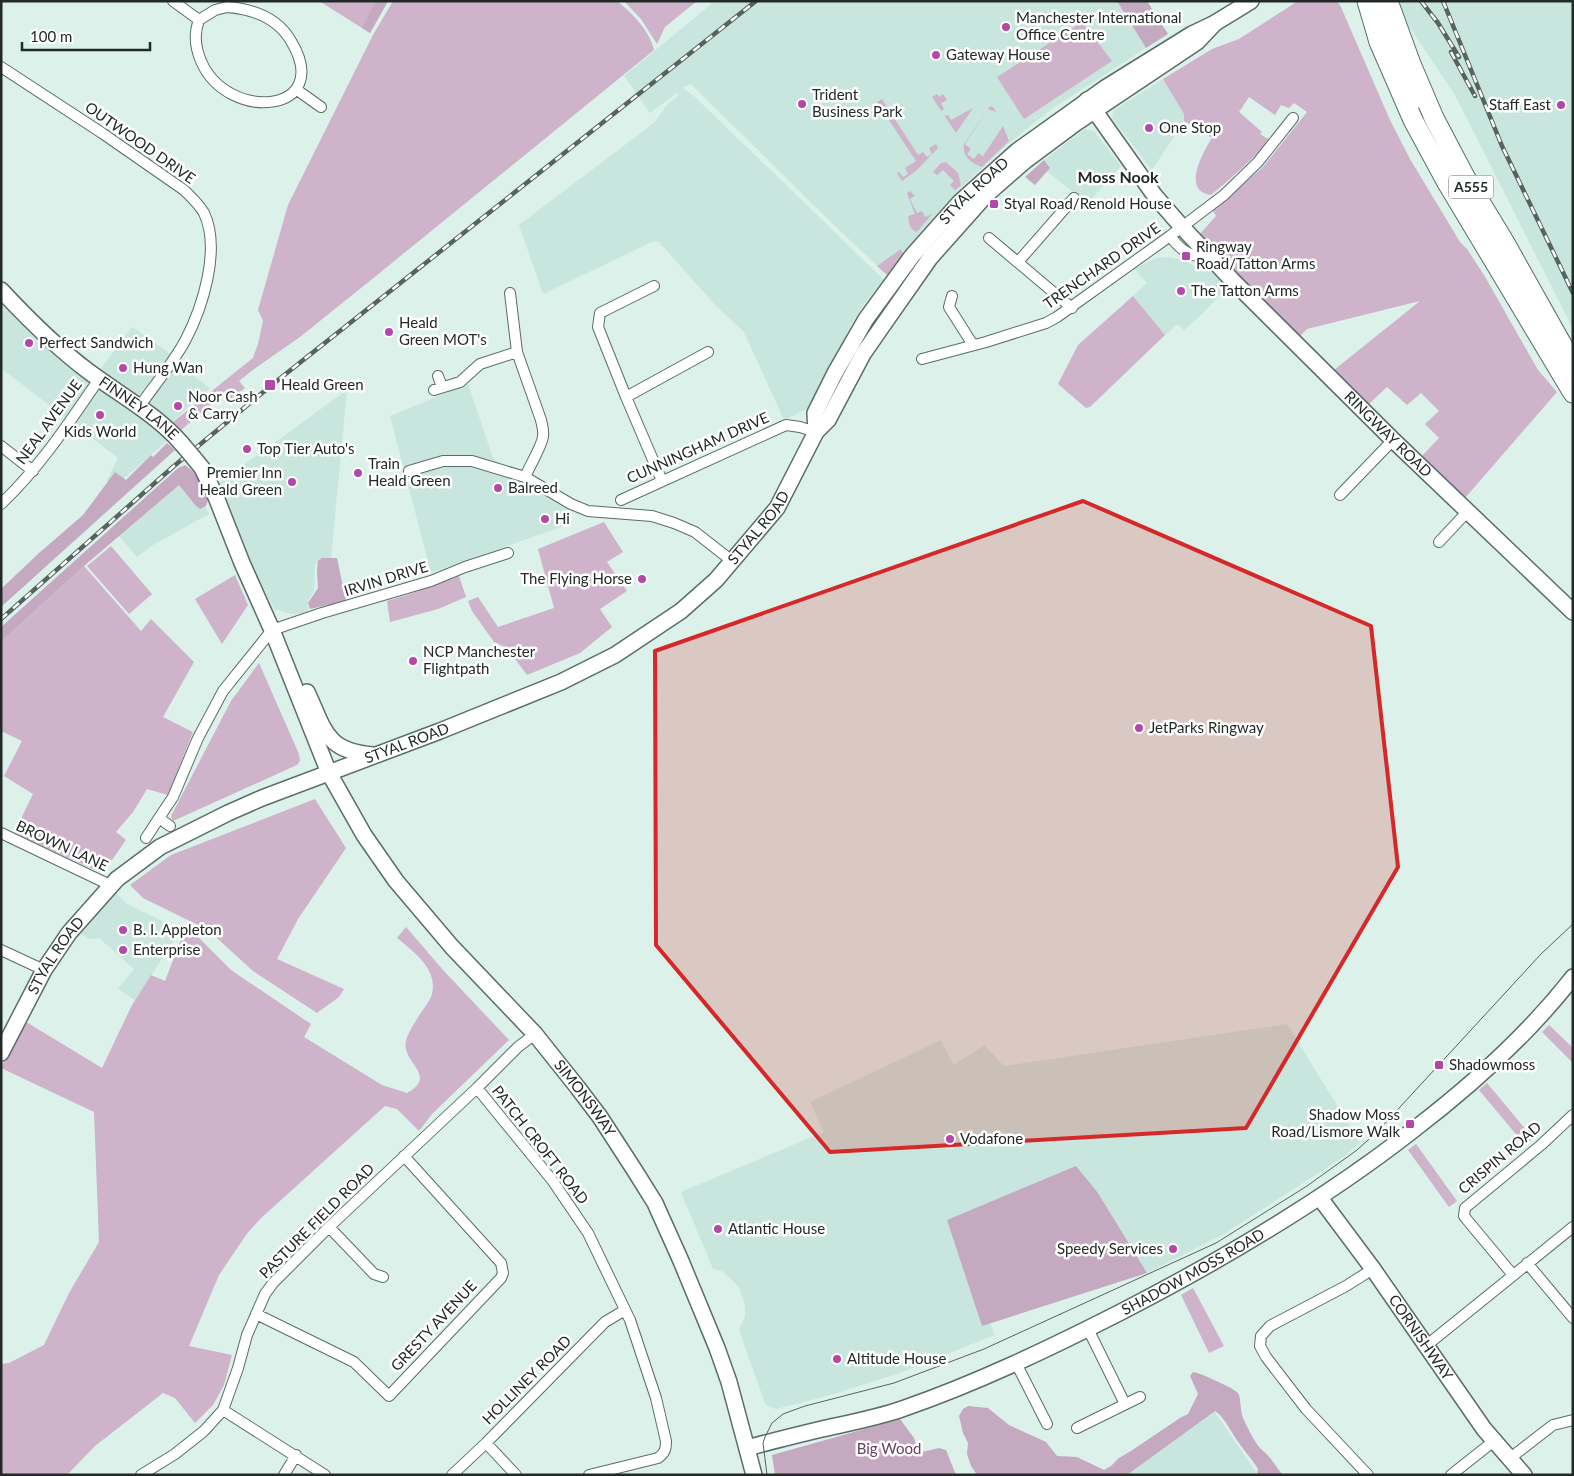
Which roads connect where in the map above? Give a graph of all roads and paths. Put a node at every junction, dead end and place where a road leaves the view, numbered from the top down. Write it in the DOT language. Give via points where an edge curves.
graph roads {
  1 [pos="173,1"];
  2 [pos="1252,1"];
  3 [pos="1388,1"];
  4 [pos="1369,5"];
  5 [pos="199,20"];
  6 [pos="1,67"];
  7 [pos="297,90"];
  8 [pos="1091,106"];
  9 [pos="321,107"];
  10 [pos="1293,118"];
  11 [pos="1074,198"];
  12 [pos="1176,232"];
  13 [pos="989,238"];
  14 [pos="1018,262"];
  15 [pos="654,286"];
  16 [pos="1,290"];
  17 [pos="510,293"];
  18 [pos="952,296"];
  19 [pos="1072,308"];
  20 [pos="973,345"];
  21 [pos="517,352"];
  22 [pos="708,352"];
  23 [pos="922,359"];
  24 [pos="1573,364"];
  25 [pos="438,376"];
  26 [pos="99,379"];
  27 [pos="1573,393"];
  28 [pos="626,397"];
  29 [pos="139,407"];
  30 [pos="816,432"];
  31 [pos="1394,440"];
  32 [pos="1,446"];
  33 [pos="33,471"];
  34 [pos="409,471"];
  35 [pos="525,476"];
  36 [pos="662,481"];
  37 [pos="1340,495"];
  38 [pos="621,500"];
  39 [pos="1,504"];
  40 [pos="1468,511"];
  41 [pos="1439,542"];
  42 [pos="508,553"];
  43 [pos="732,561"];
  44 [pos="1573,612"];
  45 [pos="272,630"];
  46 [pos="286,666"];
  47 [pos="377,755"];
  48 [pos="329,773"];
  49 [pos="160,818"];
  50 [pos="170,826"];
  51 [pos="1,834"];
  52 [pos="146,838"];
  53 [pos="110,885"];
  54 [pos="1,950"];
  55 [pos="44,970"];
  56 [pos="1573,977"];
  57 [pos="535,1034"];
  58 [pos="1,1053"];
  59 [pos="477,1088"];
  60 [pos="1573,1115"];
  61 [pos="404,1156"];
  62 [pos="1320,1198"];
  63 [pos="329,1227"];
  64 [pos="1573,1227"];
  65 [pos="1527,1263"];
  66 [pos="1373,1269"];
  67 [pos="1513,1275"];
  68 [pos="382,1277"];
  69 [pos="625,1310"];
  70 [pos="256,1314"];
  71 [pos="1573,1318"];
  72 [pos="1088,1329"];
  73 [pos="1427,1345"];
  74 [pos="1016,1363"];
  75 [pos="1140,1397"];
  76 [pos="1125,1404"];
  77 [pos="223,1410"];
  78 [pos="1573,1420"];
  79 [pos="1047,1424"];
  80 [pos="1076,1428"];
  81 [pos="1494,1441"];
  82 [pos="486,1443"];
  83 [pos="746,1448"];
  84 [pos="296,1455"];
  85 [pos="1509,1459"];
  86 [pos="141,1475"];
  87 [pos="284,1475"];
  88 [pos="325,1475"];
  89 [pos="452,1475"];
  90 [pos="516,1475"];
  91 [pos="589,1475"];
  92 [pos="754,1475"];
  93 [pos="1368,1475"];
  94 [pos="1451,1475"];
  95 [pos="1524,1475"];
  1 -- 5 [label="street"];
  2 -- 8 [label="street, STYAL ROAD" via="1215,24 1197,42"];
  3 -- 24 [label="highway, A555" via="1434,118"];
  4 -- 27 [label="highway, A555" via="1391,72 1424,140"];
  5 -- 7 [label="street" via="196,26 197,50 204,67 224,89 240,98 270,102 287,98"];
  5 -- 7 [label="street" via="227,7 262,14 274,22 287,34 300,62"];
  6 -- 29 [label="street, OUTWOOD DRIVE" via="184,190 203,212 211,238 210,266 201,303 185,341"];
  7 -- 9 [label="street"];
  8 -- 12 [label="street, RINGWAY ROAD" via="1155,196"];
  8 -- 30 [label="street, STYAL ROAD" via="1076,123 986,195 930,258 863,354 828,420"];
  10 -- 12 [label="street, TRENCHARD DRIVE" via="1243,177"];
  11 -- 14 [label="street"];
  12 -- 19 [label="street, TRENCHARD DRIVE"];
  12 -- 31 [label="street, RINGWAY ROAD" via="1206,253"];
  13 -- 14 [label="street"];
  14 -- 19 [label="street"];
  15 -- 28 [label="street" via="600,313 598,326"];
  16 -- 26 [label="street, FINNEY LANE" via="46,337"];
  17 -- 21 [label="street"];
  18 -- 20 [label="street" via="949,306"];
  19 -- 20 [label="street, TRENCHARD DRIVE" via="1046,323"];
  20 -- 23 [label="street, TRENCHARD DRIVE"];
  21 -- 25 [label="street" via="480,364 460,382 438,388"];
  21 -- 35 [label="street" via="543,430 541,445"];
  22 -- 28 [label="street"];
  26 -- 29 [label="street, FINNEY LANE"];
  26 -- 33 [label="street, NEAL AVENUE"];
  28 -- 36 [label="street"];
  29 -- 45 [label="street, FINNEY LANE, bridge" via="172,433 202,468"];
  30 -- 36 [label="street, CUNNINGHAM DRIVE" via="786,425"];
  30 -- 43 [label="street, STYAL ROAD" via="777,508"];
  31 -- 37 [label="street"];
  31 -- 40 [label="street, RINGWAY ROAD"];
  32 -- 33 [label="street"];
  33 -- 39 [label="street, NEAL AVENUE"];
  34 -- 35 [label="street" via="455,460"];
  35 -- 43 [label="street" via="588,511 652,516 674,523 695,532"];
  36 -- 38 [label="street, CUNNINGHAM DRIVE"];
  40 -- 41 [label="street"];
  40 -- 44 [label="street, RINGWAY ROAD"];
  42 -- 45 [label="street, IRVIN DRIVE" via="431,581"];
  43 -- 47 [label="street, STYAL ROAD" via="681,611 615,655 561,682"];
  45 -- 46 [label="street, FINNEY LANE"];
  45 -- 49 [label="street" via="223,691"];
  46 -- 47 [label="street, FINNEY LANE" via="298,676 329,738 339,748"];
  46 -- 48 [label="street, FINNEY LANE"];
  47 -- 48 [label="street, STYAL ROAD"];
  48 -- 53 [label="street, STYAL ROAD" via="228,813 160,847"];
  48 -- 57 [label="street, SIMONSWAY" via="364,835 396,881 452,947"];
  49 -- 50 [label="street"];
  49 -- 52 [label="street"];
  51 -- 53 [label="street, BROWN LANE"];
  53 -- 55 [label="street, STYAL ROAD" via="69,933"];
  54 -- 55 [label="street"];
  55 -- 58 [label="street, STYAL ROAD"];
  56 -- 62 [label="street, SHADOW MOSS ROAD" via="1540,1016 1482,1074 1404,1138"];
  57 -- 59 [label="street, PASTURE FIELD ROAD"];
  57 -- 83 [label="street, SIMONSWAY" via="600,1117 655,1203 717,1348"];
  59 -- 61 [label="street, PASTURE FIELD ROAD"];
  59 -- 69 [label="street, PATCH CROFT ROAD" via="552,1180 588,1233"];
  60 -- 67 [label="street, CRISPIN ROAD" via="1465,1208 1464,1216"];
  61 -- 63 [label="street, PASTURE FIELD ROAD"];
  61 -- 70 [label="street, GRESTY AVENUE" via="501,1263 503,1273 500,1278 389,1396 354,1362"];
  62 -- 66 [label="street, CORNISHWAY"];
  62 -- 72 [label="street, SHADOW MOSS ROAD" via="1209,1266"];
  63 -- 68 [label="street" via="374,1274"];
  63 -- 70 [label="street, PASTURE FIELD ROAD" via="273,1283"];
  64 -- 65 [label="street"];
  65 -- 67 [label="street"];
  65 -- 71 [label="street"];
  66 -- 73 [label="street, CORNISHWAY"];
  66 -- 93 [label="street" via="1270,1326 1261,1336 1260,1346 1306,1409"];
  67 -- 73 [label="street"];
  69 -- 82 [label="street, HOLLINEY ROAD" via="605,1322"];
  69 -- 91 [label="street, PATCH CROFT ROAD" via="656,1398 666,1448 658,1458"];
  70 -- 77 [label="street, PASTURE FIELD ROAD"];
  72 -- 74 [label="street, SHADOW MOSS ROAD"];
  72 -- 76 [label="street"];
  73 -- 81 [label="street, CORNISHWAY"];
  74 -- 79 [label="street"];
  74 -- 83 [label="street, SHADOW MOSS ROAD" via="961,1388 872,1419"];
  75 -- 76 [label="street"];
  76 -- 80 [label="street"];
  77 -- 84 [label="street"];
  77 -- 86 [label="street, PASTURE FIELD ROAD" via="175,1454"];
  78 -- 85 [label="street" via="1553,1425"];
  81 -- 85 [label="street, CORNISHWAY"];
  81 -- 94 [label="street"];
  82 -- 89 [label="street, HOLLINEY ROAD"];
  82 -- 90 [label="street"];
  83 -- 92 [label="street, SIMONSWAY"];
  84 -- 87 [label="street"];
  84 -- 88 [label="street"];
  85 -- 95 [label="street, CORNISHWAY"];
}
